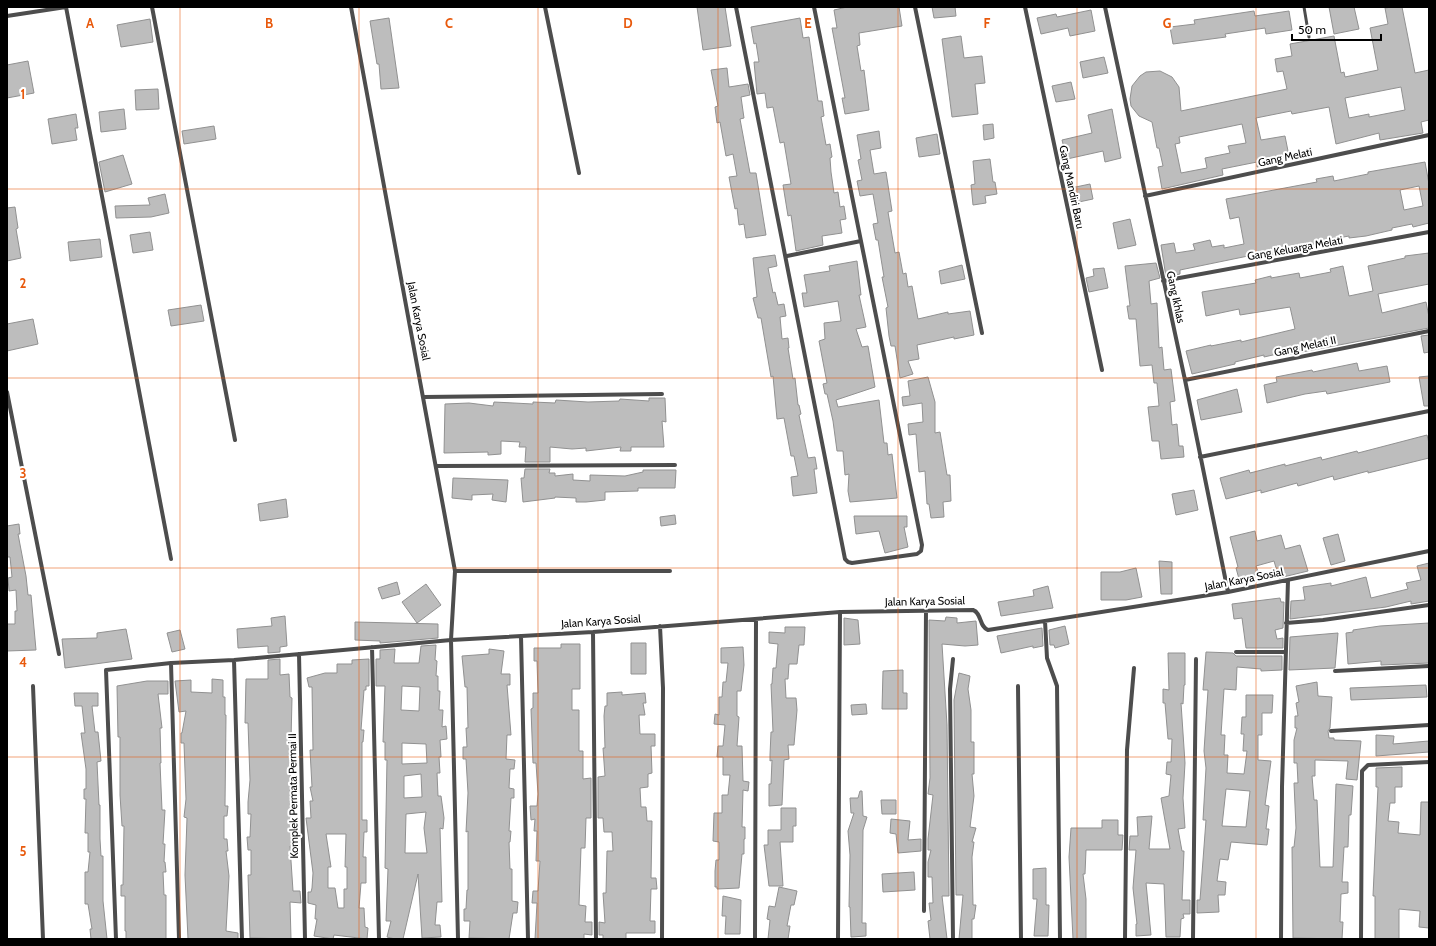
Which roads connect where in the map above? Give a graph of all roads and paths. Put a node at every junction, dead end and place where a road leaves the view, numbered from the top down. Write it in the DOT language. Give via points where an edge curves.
graph roads {
  1 [pos="66,7"];
  2 [pos="152,7"];
  3 [pos="351,7"];
  4 [pos="545,7"];
  5 [pos="736,7"];
  6 [pos="814,7"];
  7 [pos="915,7"];
  8 [pos="1025,7"];
  9 [pos="1105,7"];
  10 [pos="1304,7"];
  11 [pos="7,16"];
  12 [pos="1309,37"];
  13 [pos="1429,136"];
  14 [pos="578,173"];
  15 [pos="1145,196"];
  16 [pos="1429,232"];
  17 [pos="861,240"];
  18 [pos="787,256"];
  19 [pos="1163,281"];
  20 [pos="1429,331"];
  21 [pos="982,333"];
  22 [pos="1102,370"];
  23 [pos="1185,380"];
  24 [pos="7,392"];
  25 [pos="662,394"];
  26 [pos="424,396"];
  27 [pos="1429,411"];
  28 [pos="235,440"];
  29 [pos="1200,457"];
  30 [pos="676,465"];
  31 [pos="437,466"];
  32 [pos="1429,551"];
  33 [pos="171,559"];
  34 [pos="455,571"];
  35 [pos="670,571"];
  36 [pos="1288,580"];
  37 [pos="1228,592"];
  38 [pos="1429,605"];
  39 [pos="926,610"];
  40 [pos="840,612"];
  41 [pos="756,619"];
  42 [pos="1045,621"];
  43 [pos="1286,623"];
  44 [pos="660,626"];
  45 [pos="593,632"];
  46 [pos="521,636"];
  47 [pos="451,640"];
  48 [pos="372,647"];
  49 [pos="1236,652"];
  50 [pos="1286,652"];
  51 [pos="59,654"];
  52 [pos="299,654"];
  53 [pos="953,659"];
  54 [pos="1196,659"];
  55 [pos="234,660"];
  56 [pos="171,663"];
  57 [pos="1429,666"];
  58 [pos="1134,668"];
  59 [pos="1335,671"];
  60 [pos="33,686"];
  61 [pos="1018,686"];
  62 [pos="1429,725"];
  63 [pos="1331,730"];
  64 [pos="1429,762"];
  65 [pos="924,911"];
  66 [pos="43,939"];
  67 [pos="116,939"];
  68 [pos="179,939"];
  69 [pos="242,939"];
  70 [pos="305,939"];
  71 [pos="379,939"];
  72 [pos="458,939"];
  73 [pos="528,939"];
  74 [pos="596,939"];
  75 [pos="662,939"];
  76 [pos="755,939"];
  77 [pos="838,939"];
  78 [pos="952,939"];
  79 [pos="1021,939"];
  80 [pos="1060,939"];
  81 [pos="1125,939"];
  82 [pos="1193,939"];
  83 [pos="1281,939"];
  84 [pos="1361,939"];
  1 -- 11 [label="street"];
  1 -- 33 [label="street"];
  2 -- 28 [label="street"];
  3 -- 26 [label="street, Jalan Karya Sosial"];
  4 -- 14 [label="street"];
  5 -- 18 [label="street"];
  6 -- 17 [label="street"];
  7 -- 21 [label="street"];
  8 -- 22 [label="street, Gang Mandiri Baru"];
  9 -- 15 [label="street, Gang Ikhlas"];
  10 -- 12 [label="lane"];
  13 -- 15 [label="street, Gang Melati"];
  15 -- 19 [label="street, Gang Ikhlas"];
  16 -- 19 [label="street, Gang Keluarga Melati"];
  17 -- 18 [label="street"];
  17 -- 18 [label="street" via="922,545 921,552 917,554 852,563 845,559"];
  19 -- 23 [label="street, Gang Ikhlas"];
  20 -- 23 [label="street, Gang Melati II"];
  23 -- 29 [label="street, Gang Ikhlas"];
  24 -- 51 [label="street"];
  25 -- 26 [label="street"];
  26 -- 31 [label="street, Jalan Karya Sosial"];
  27 -- 29 [label="street"];
  29 -- 37 [label="street, Gang Ikhlas"];
  30 -- 31 [label="street"];
  31 -- 34 [label="street, Jalan Karya Sosial"];
  32 -- 36 [label="street, Jalan Karya Sosial"];
  34 -- 35 [label="street"];
  34 -- 47 [label="street, Jalan Karya Sosial"];
  36 -- 37 [label="street, Jalan Karya Sosial"];
  36 -- 43 [label="street"];
  37 -- 42 [label="street, Jalan Karya Sosial"];
  38 -- 43 [label="street"];
  39 -- 40 [label="street, Jalan Karya Sosial"];
  39 -- 42 [label="street, Jalan Karya Sosial" via="977,611 983,627 988,630"];
  39 -- 65 [label="street"];
  40 -- 41 [label="street, Jalan Karya Sosial"];
  40 -- 77 [label="street"];
  41 -- 44 [label="street, Jalan Karya Sosial"];
  41 -- 76 [label="street"];
  42 -- 80 [label="street" via="1047,658 1057,686"];
  43 -- 50 [label="street"];
  44 -- 45 [label="street, Jalan Karya Sosial"];
  44 -- 75 [label="street" via="663,688"];
  45 -- 46 [label="street, Jalan Karya Sosial"];
  45 -- 74 [label="street"];
  46 -- 47 [label="street, Jalan Karya Sosial"];
  46 -- 73 [label="street"];
  47 -- 48 [label="street"];
  47 -- 72 [label="street, Jalan Karya Sosial"];
  48 -- 52 [label="street"];
  48 -- 71 [label="street"];
  49 -- 50 [label="street"];
  50 -- 83 [label="street"];
  52 -- 55 [label="street"];
  52 -- 70 [label="street, Komplek Permata Permai II"];
  53 -- 78 [label="street" via="950,689"];
  54 -- 82 [label="street"];
  55 -- 56 [label="street"];
  55 -- 69 [label="street"];
  56 -- 67 [label="street" via="106,670"];
  56 -- 68 [label="street"];
  57 -- 59 [label="street"];
  58 -- 81 [label="street" via="1127,750"];
  60 -- 66 [label="street"];
  61 -- 79 [label="street"];
  62 -- 63 [label="street"];
  64 -- 84 [label="street" via="1368,765 1362,771"];
}
